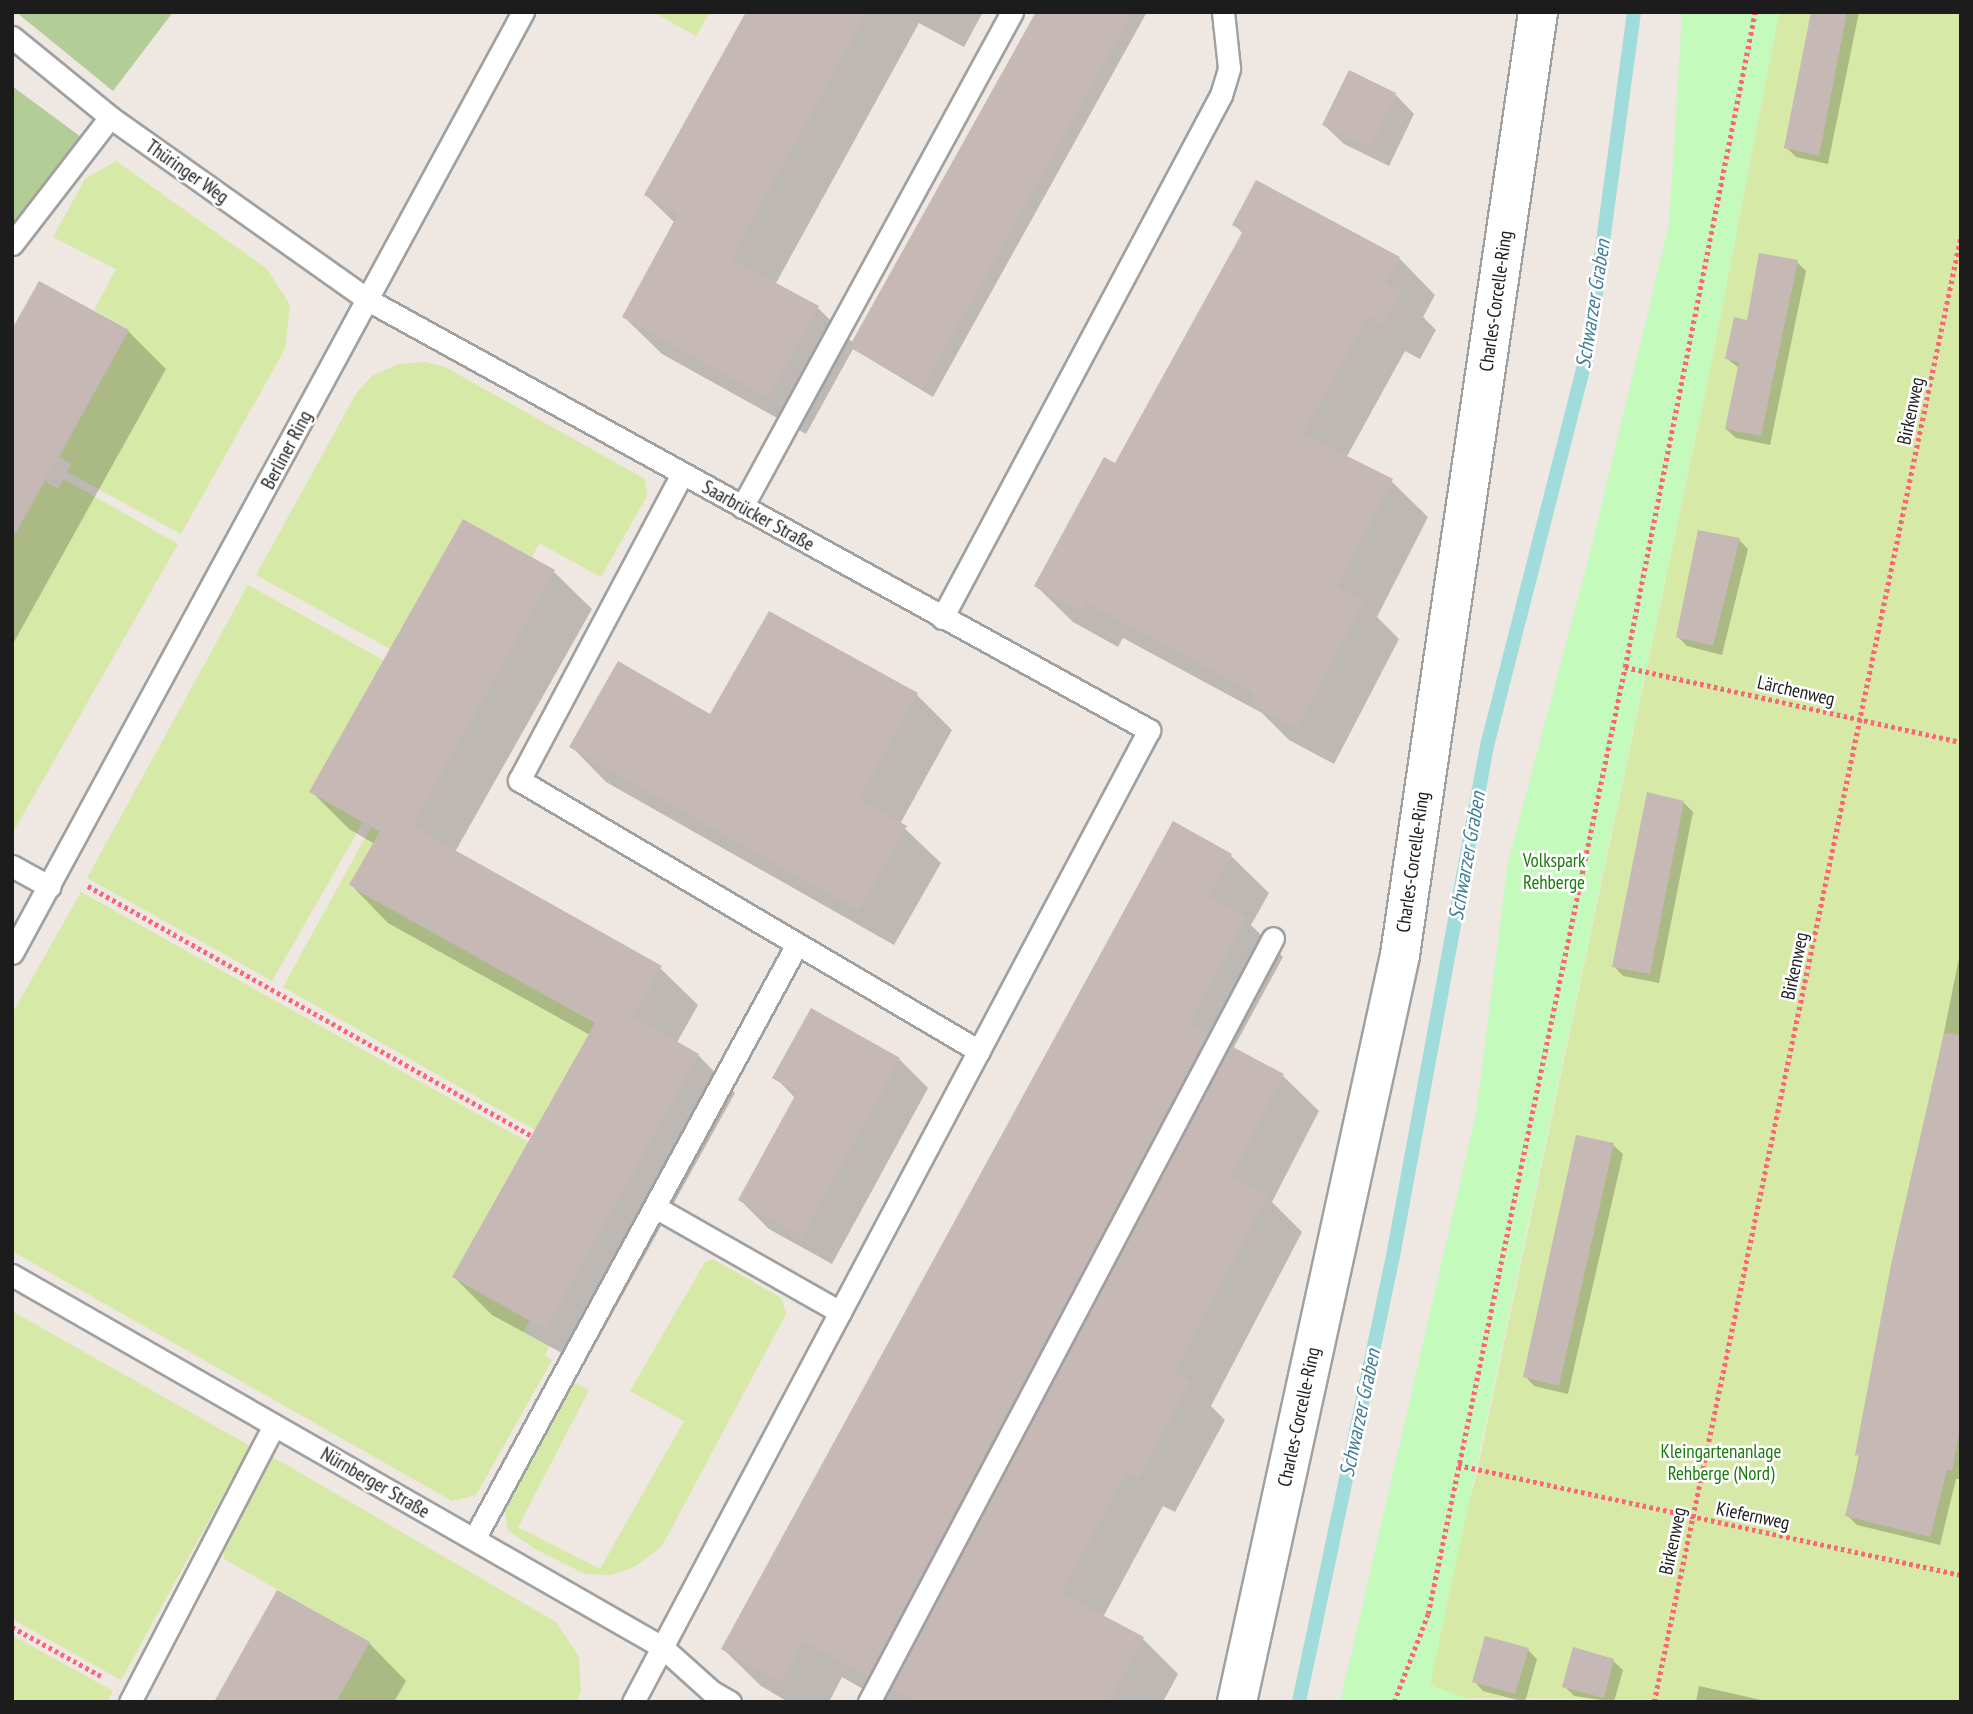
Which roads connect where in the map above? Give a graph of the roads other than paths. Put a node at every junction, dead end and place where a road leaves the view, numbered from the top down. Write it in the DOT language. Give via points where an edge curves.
graph roads {
  1 [pos="523,12"];
  2 [pos="1012,12"];
  3 [pos="1223,12"];
  4 [pos="1538,12"];
  5 [pos="12,37"];
  6 [pos="110,117"];
  7 [pos="12,244"];
  8 [pos="368,300"];
  9 [pos="682,474"];
  10 [pos="742,507"];
  11 [pos="942,618"];
  12 [pos="12,866"];
  13 [pos="55,879"];
  14 [pos="1273,938"];
  15 [pos="797,944"];
  16 [pos="12,953"];
  17 [pos="979,1051"];
  18 [pos="655,1207"];
  19 [pos="12,1275"];
  20 [pos="840,1312"];
  21 [pos="274,1425"];
  22 [pos="474,1539"];
  23 [pos="662,1647"];
  24 [pos="130,1702"];
  25 [pos="633,1702"];
  26 [pos="730,1702"];
  27 [pos="869,1702"];
  28 [pos="1237,1702"];
  1 -- 8 [label="lane, Berliner Ring"];
  2 -- 10 [label="lane"];
  3 -- 11 [label="lane" via="1229,68 1220,94"];
  4 -- 28 [label="street, Charles-Corcelle-Ring" via="1400,955"];
  5 -- 6 [label="lane, Thüringer Weg"];
  6 -- 7 [label="lane"];
  6 -- 8 [label="lane, Thüringer Weg"];
  8 -- 9 [label="lane, Saarbrücker Straße"];
  8 -- 13 [label="lane, Berliner Ring"];
  9 -- 10 [label="lane, Saarbrücker Straße"];
  9 -- 15 [label="lane" via="519,780"];
  10 -- 11 [label="lane, Saarbrücker Straße"];
  11 -- 17 [label="lane, Saarbrücker Straße" via="1149,730"];
  12 -- 13 [label="lane"];
  13 -- 16 [label="lane, Berliner Ring"];
  14 -- 27 [label="lane"];
  15 -- 17 [label="lane"];
  15 -- 18 [label="lane"];
  17 -- 20 [label="lane"];
  18 -- 20 [label="lane"];
  18 -- 22 [label="lane"];
  19 -- 21 [label="lane, Nürnberger Straße"];
  20 -- 23 [label="lane"];
  21 -- 22 [label="lane, Nürnberger Straße"];
  21 -- 24 [label="lane"];
  22 -- 23 [label="lane, Nürnberger Straße"];
  23 -- 25 [label="lane"];
  23 -- 26 [label="lane, Nürnberger Straße"];
}
